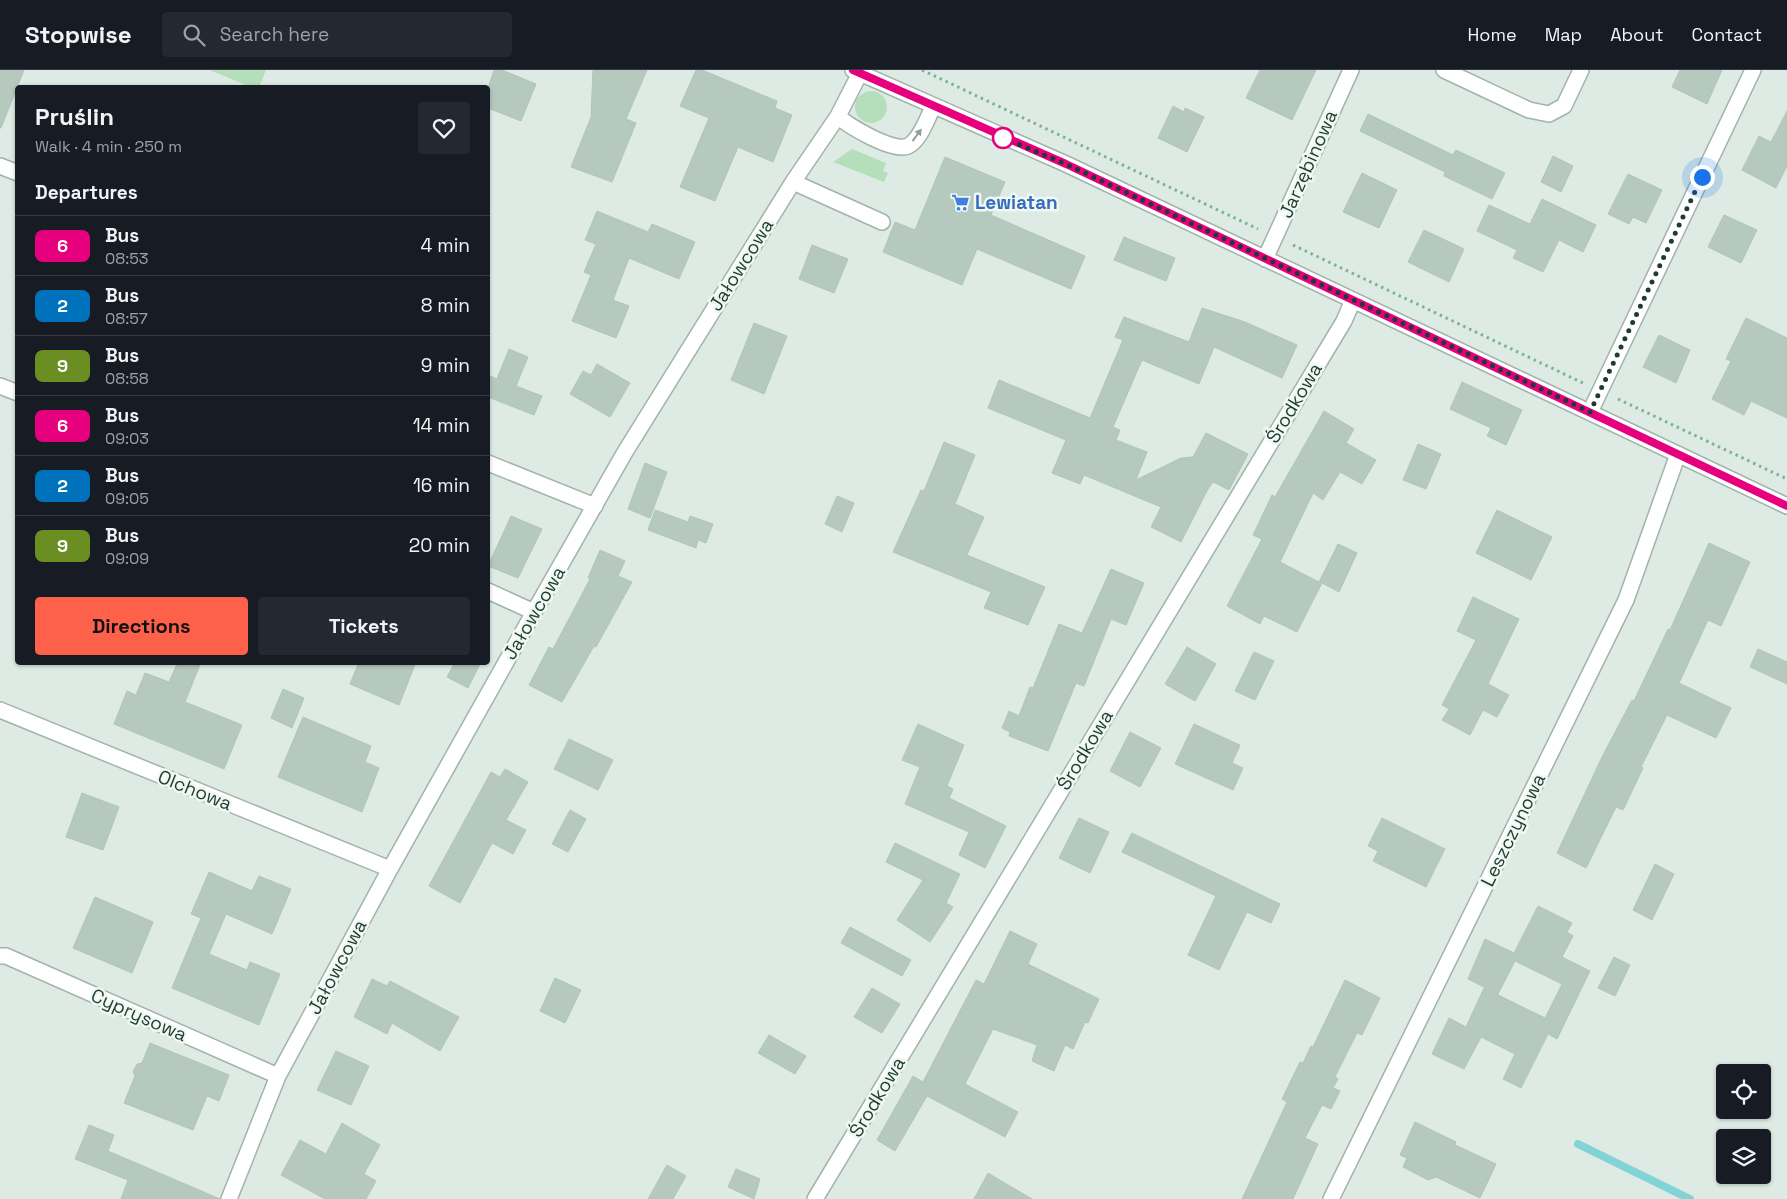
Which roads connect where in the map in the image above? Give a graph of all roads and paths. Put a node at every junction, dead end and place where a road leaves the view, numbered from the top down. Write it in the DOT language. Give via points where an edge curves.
graph roads {
  1 [pos="922,70"];
  2 [pos="1351,70"];
  3 [pos="1444,70"];
  4 [pos="1581,70"];
  5 [pos="1753,70"];
  6 [pos="857,72"];
  7 [pos="933,107"];
  8 [pos="838,116"];
  9 [pos="0,166"];
  10 [pos="15,172"];
  11 [pos="792,182"];
  12 [pos="882,222"];
  13 [pos="1275,237"];
  14 [pos="1265,259"];
  15 [pos="1353,300"];
  16 [pos="0,386"];
  17 [pos="1600,391"];
  18 [pos="15,392"];
  19 [pos="1590,412"];
  20 [pos="1678,454"];
  21 [pos="490,464"];
  22 [pos="1787,479"];
  23 [pos="595,506"];
  24 [pos="1787,506"];
  25 [pos="490,592"];
  26 [pos="534,612"];
  27 [pos="0,710"];
  28 [pos="390,869"];
  29 [pos="0,956"];
  30 [pos="278,1076"];
  31 [pos="230,1199"];
  32 [pos="815,1199"];
  33 [pos="1332,1199"];
  1 -- 13 [label="path"];
  2 -- 13 [label="street, Jarzębinowa"];
  3 -- 4 [label="street" via="1529,110 1549,114 1564,106"];
  5 -- 17 [label="street"];
  6 -- 7 [label="street"];
  6 -- 8 [label="street, Jałowcowa"];
  8 -- 7 [label="street, one-way" via="847,125 897,148 908,146 918,136"];
  7 -- 14 [label="street" via="1066,164"];
  8 -- 11 [label="street, Jałowcowa"];
  9 -- 10 [label="street"];
  11 -- 12 [label="street"];
  11 -- 23 [label="street, Jałowcowa"];
  13 -- 14 [label="street, Jarzębinowa"];
  13 -- 17 [label="path"];
  14 -- 15 [label="street"];
  15 -- 19 [label="street"];
  15 -- 32 [label="street, Środkowa" via="1344,321"];
  16 -- 18 [label="street"];
  17 -- 19 [label="street"];
  17 -- 22 [label="path"];
  19 -- 20 [label="street"];
  20 -- 24 [label="street"];
  20 -- 33 [label="street, Leszczynowa" via="1626,600"];
  21 -- 23 [label="street"];
  23 -- 26 [label="street, Jałowcowa"];
  25 -- 26 [label="street"];
  26 -- 28 [label="street, Jałowcowa"];
  27 -- 28 [label="street, Olchowa"];
  28 -- 30 [label="street, Jałowcowa"];
  29 -- 30 [label="street, Cyprysowa"];
  30 -- 31 [label="street, Jałowcowa"];
}
